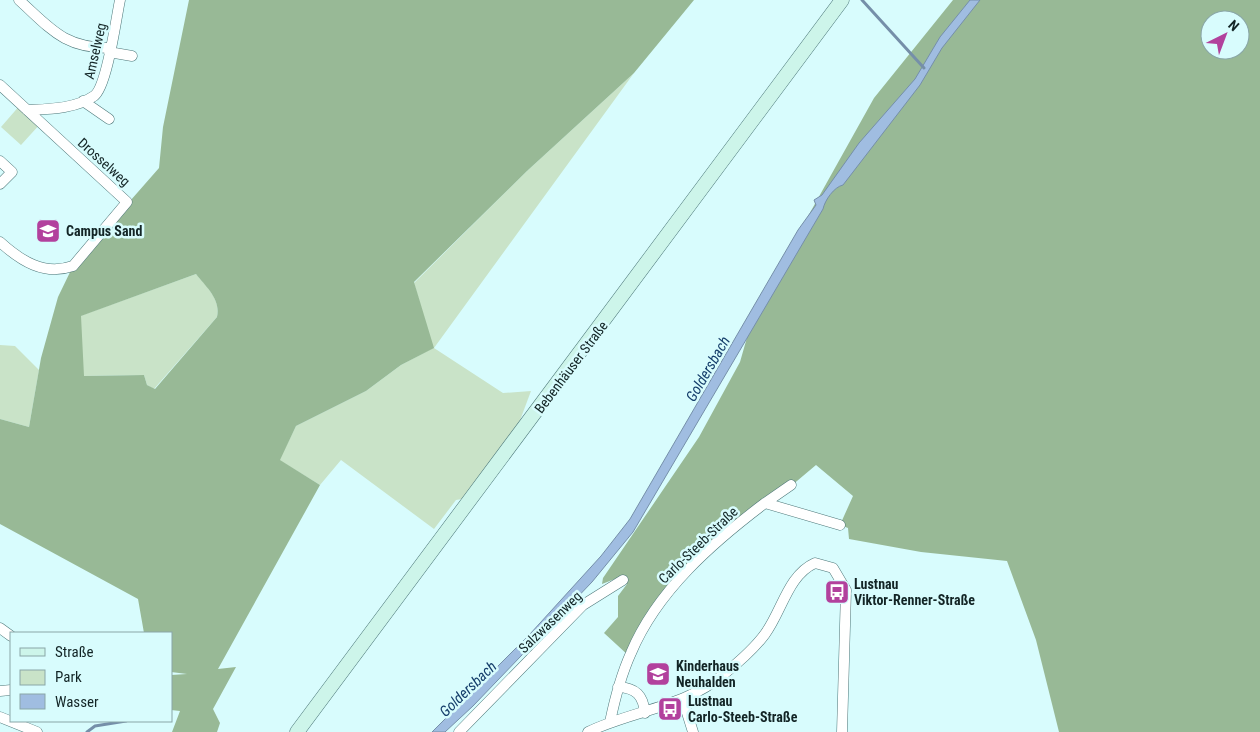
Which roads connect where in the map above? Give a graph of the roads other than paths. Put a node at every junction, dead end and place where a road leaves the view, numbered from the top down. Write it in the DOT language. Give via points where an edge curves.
graph roads {
  1 [pos="19,0"];
  2 [pos="120,0"];
  3 [pos="842,0"];
  4 [pos="109,50"];
  5 [pos="132,56"];
  6 [pos="0,86"];
  7 [pos="83,101"];
  8 [pos="27,110"];
  9 [pos="109,119"];
  10 [pos="0,161"];
  11 [pos="0,184"];
  12 [pos="0,242"];
  13 [pos="790,485"];
  14 [pos="765,503"];
  15 [pos="840,525"];
  16 [pos="623,580"];
  17 [pos="618,687"];
  18 [pos="683,700"];
  19 [pos="645,712"];
  20 [pos="12,722"];
  21 [pos="610,722"];
  22 [pos="593,731"];
  23 [pos="37,732"];
  24 [pos="297,732"];
  25 [pos="459,732"];
  26 [pos="693,732"];
  27 [pos="842,732"];
  1 -- 4 [label="street" via="62,38 83,46"];
  2 -- 4 [label="street, Amselweg"];
  3 -- 24 [label="main road, Bebenhäuser Straße"];
  4 -- 5 [label="street"];
  4 -- 7 [label="street, Amselweg" via="100,89"];
  6 -- 8 [label="street, Drosselweg"];
  7 -- 8 [label="street, Amselweg" via="56,109"];
  7 -- 9 [label="street"];
  8 -- 12 [label="street, Drosselweg" via="127,202 73,266 46,269 31,265"];
  10 -- 11 [label="street" via="12,172"];
  13 -- 14 [label="street, Carlo-Steeb-Straße"];
  14 -- 15 [label="street"];
  14 -- 17 [label="street, Carlo-Steeb-Straße" via="671,588 631,651"];
  16 -- 25 [label="street, Salzwasenweg" via="583,605"];
  17 -- 19 [label="street" via="630,688 639,694"];
  17 -- 21 [label="street, Carlo-Steeb-Straße"];
  18 -- 19 [label="street"];
  18 -- 26 [label="street"];
  18 -- 27 [label="street" via="701,692 750,651 779,612 799,573 815,563 832,568 846,590"];
  19 -- 21 [label="street"];
  20 -- 23 [label="street"];
  21 -- 22 [label="street"];
}
